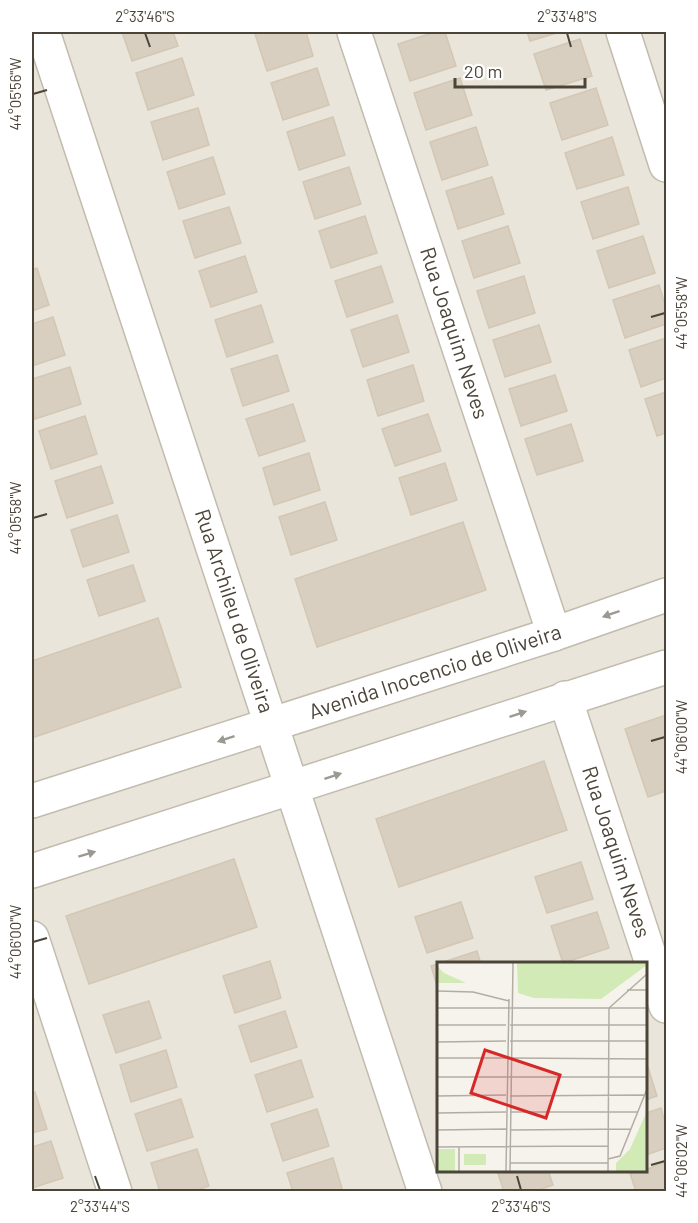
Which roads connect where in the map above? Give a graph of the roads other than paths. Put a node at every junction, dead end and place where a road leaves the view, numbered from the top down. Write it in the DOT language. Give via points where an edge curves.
graph roads {
  1 [pos="43,32"];
  2 [pos="354,32"];
  3 [pos="622,32"];
  4 [pos="666,165"];
  5 [pos="666,595"];
  6 [pos="554,634"];
  7 [pos="666,667"];
  8 [pos="565,698"];
  9 [pos="272,725"];
  10 [pos="292,789"];
  11 [pos="32,801"];
  12 [pos="32,871"];
  13 [pos="32,938"];
  14 [pos="666,1006"];
  15 [pos="115,1191"];
  16 [pos="425,1191"];
  1 -- 9 [label="street, Rua Archileu de Oliveira"];
  2 -- 6 [label="street, Rua Joaquim Neves"];
  3 -- 4 [label="street"];
  5 -- 6 [label="street, Avenida Inocencio de Oliveira, one-way"];
  6 -- 9 [label="street, Avenida Inocencio de Oliveira"];
  7 -- 8 [label="street"];
  10 -- 8 [label="street, one-way"];
  8 -- 14 [label="street, Rua Joaquim Neves"];
  9 -- 10 [label="street, Rua Archileu de Oliveira"];
  9 -- 11 [label="street, Avenida Inocencio de Oliveira, one-way"];
  12 -- 10 [label="street, one-way"];
  10 -- 16 [label="street, Rua Archileu de Oliveira"];
  13 -- 15 [label="street"];
}
